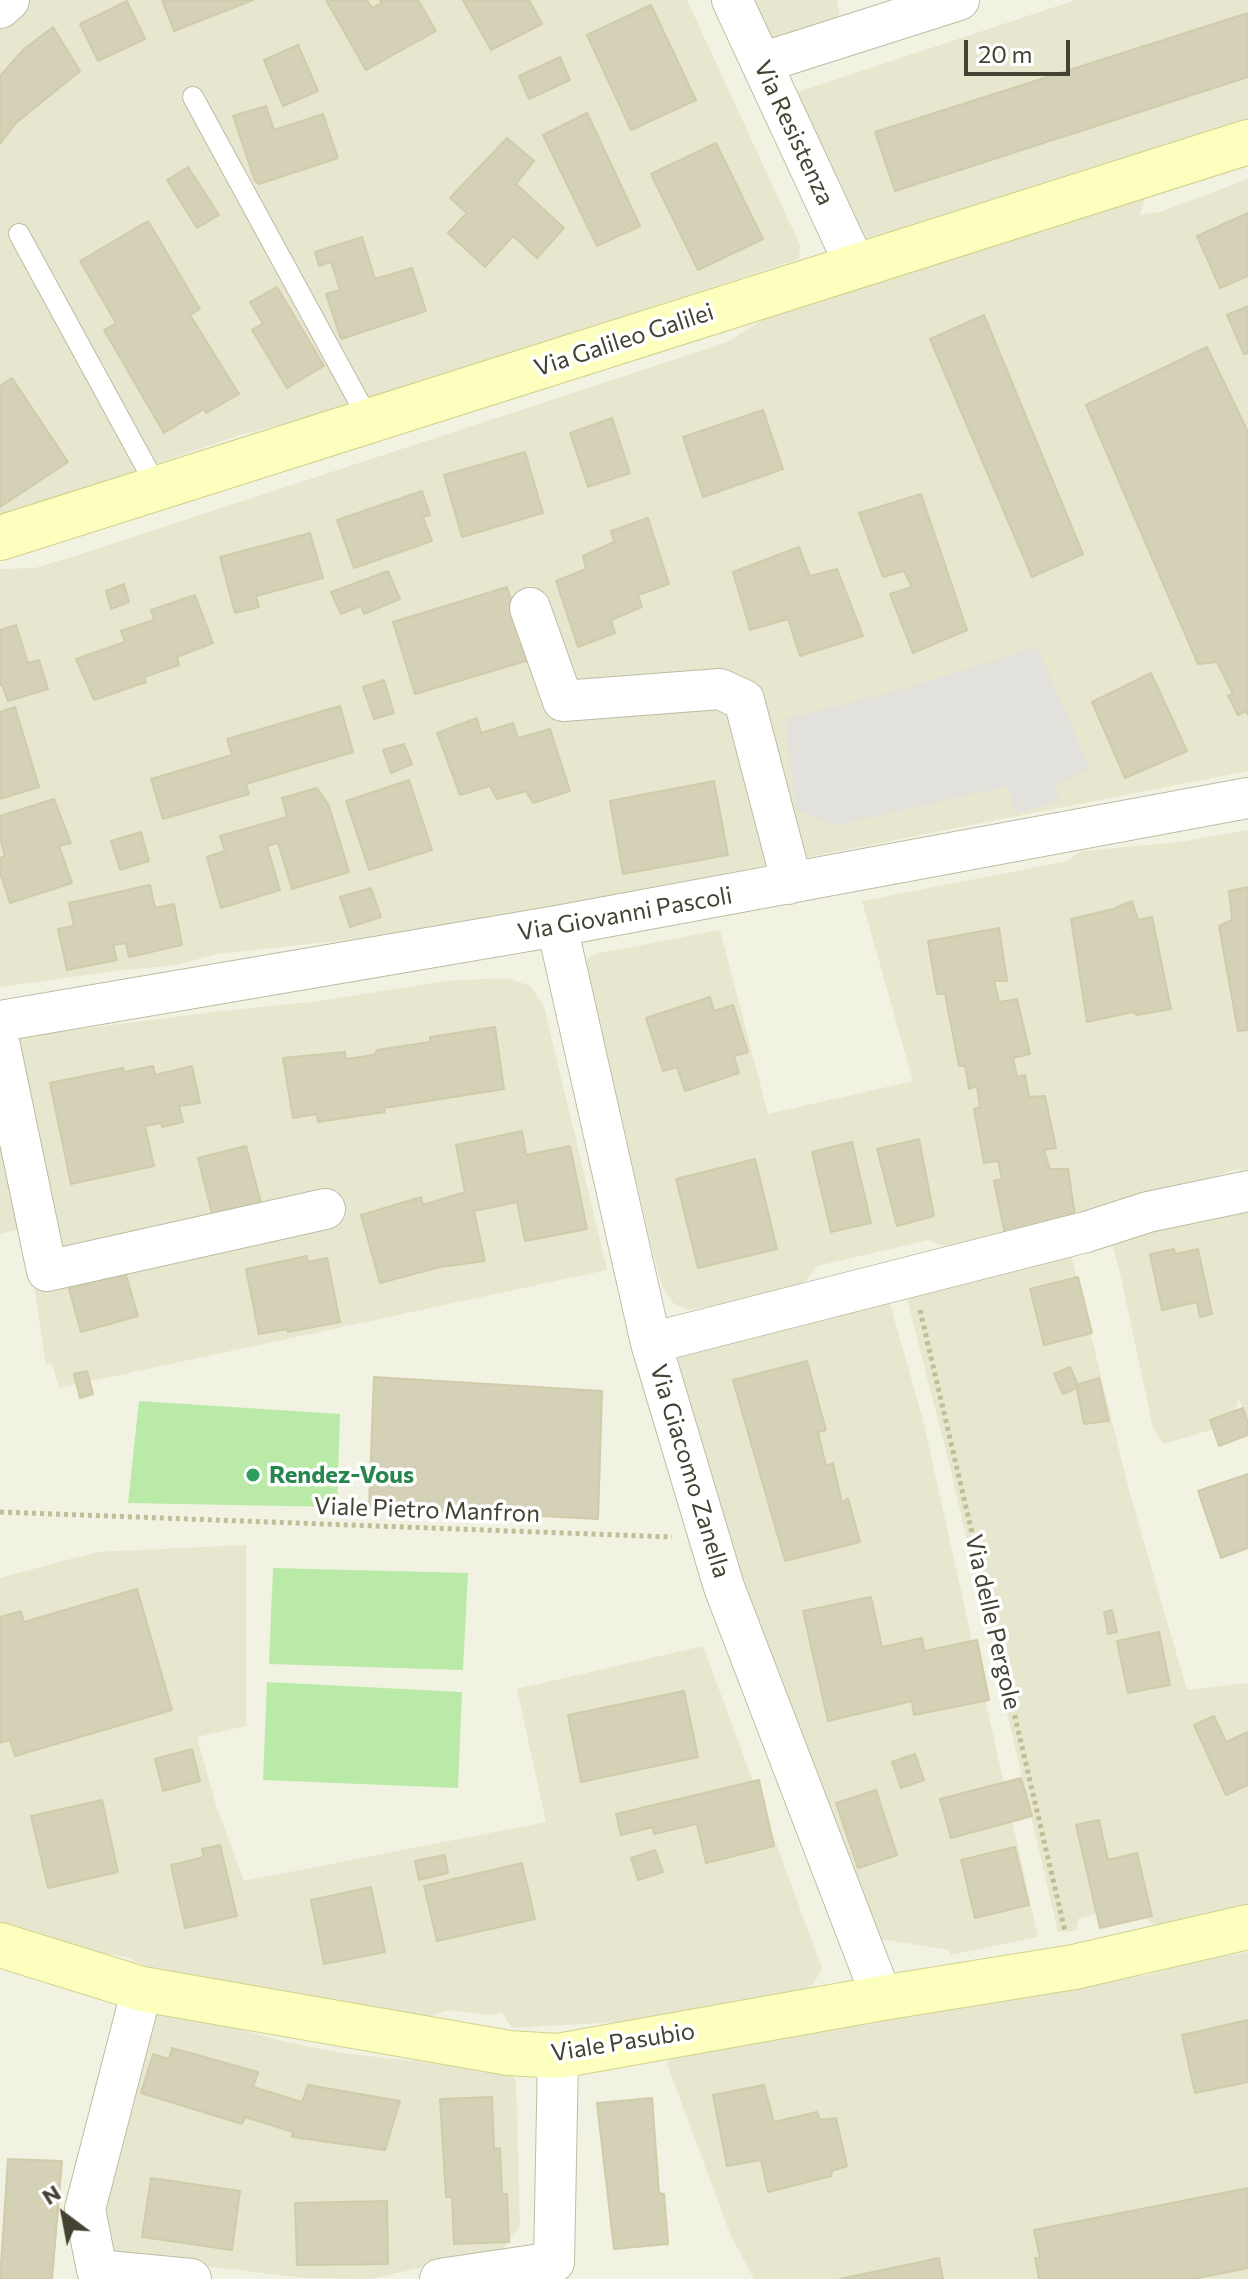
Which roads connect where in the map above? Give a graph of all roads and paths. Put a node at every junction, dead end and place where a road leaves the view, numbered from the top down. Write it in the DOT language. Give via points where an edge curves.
graph roads {
  1 [pos="9,0"];
  2 [pos="732,0"];
  3 [pos="959,0"];
  4 [pos="0,8"];
  5 [pos="761,63"];
  6 [pos="193,97"];
  7 [pos="1248,142"];
  8 [pos="19,234"];
  9 [pos="856,267"];
  10 [pos="370,422"];
  11 [pos="158,489"];
  12 [pos="0,538"];
  13 [pos="530,608"];
  14 [pos="1248,798"];
  15 [pos="788,884"];
  16 [pos="557,926"];
  17 [pos="0,1021"];
  18 [pos="0,1046"];
  19 [pos="1248,1191"];
  20 [pos="325,1209"];
  21 [pos="912,1277"];
  22 [pos="651,1343"];
  23 [pos="0,1512"];
  24 [pos="709,1538"];
  25 [pos="1248,1927"];
  26 [pos="0,1945"];
  27 [pos="1074,1967"];
  28 [pos="142,1989"];
  29 [pos="882,1998"];
  30 [pos="558,2056"];
  31 [pos="191,2279"];
  32 [pos="440,2279"];
  1 -- 4 [label="street"];
  2 -- 5 [label="street, Via Resistenza"];
  3 -- 5 [label="street"];
  5 -- 9 [label="street, Via Resistenza"];
  6 -- 10 [label="lane"];
  7 -- 9 [label="main road, Via Galileo Galilei"];
  8 -- 11 [label="lane"];
  9 -- 10 [label="main road, Via Galileo Galilei"];
  10 -- 11 [label="main road, Via Galileo Galilei"];
  11 -- 12 [label="main road, Via Galileo Galilei"];
  13 -- 15 [label="street" via="563,701 720,689 744,700"];
  14 -- 15 [label="street, Via Giovanni Pascoli"];
  15 -- 16 [label="street, Via Giovanni Pascoli"];
  16 -- 17 [label="street, Via Giovanni Pascoli"];
  16 -- 22 [label="street, Via Giacomo Zanella"];
  18 -- 20 [label="street" via="47,1271"];
  19 -- 21 [label="street" via="1148,1212"];
  21 -- 22 [label="street"];
  21 -- 27 [label="path, Via delle Pergole"];
  22 -- 24 [label="street, Via Giacomo Zanella"];
  23 -- 24 [label="path, Viale Pietro Manfron"];
  24 -- 29 [label="street, Via Giacomo Zanella"];
  25 -- 27 [label="main road, Viale Pasubio"];
  26 -- 28 [label="main road, Viale Pasubio"];
  27 -- 29 [label="main road, Viale Pasubio"];
  28 -- 30 [label="main road, Viale Pasubio" via="509,2053"];
  28 -- 31 [label="street" via="85,2209 97,2270"];
  29 -- 30 [label="main road, Viale Pasubio"];
  30 -- 32 [label="street" via="554,2262"];
}
